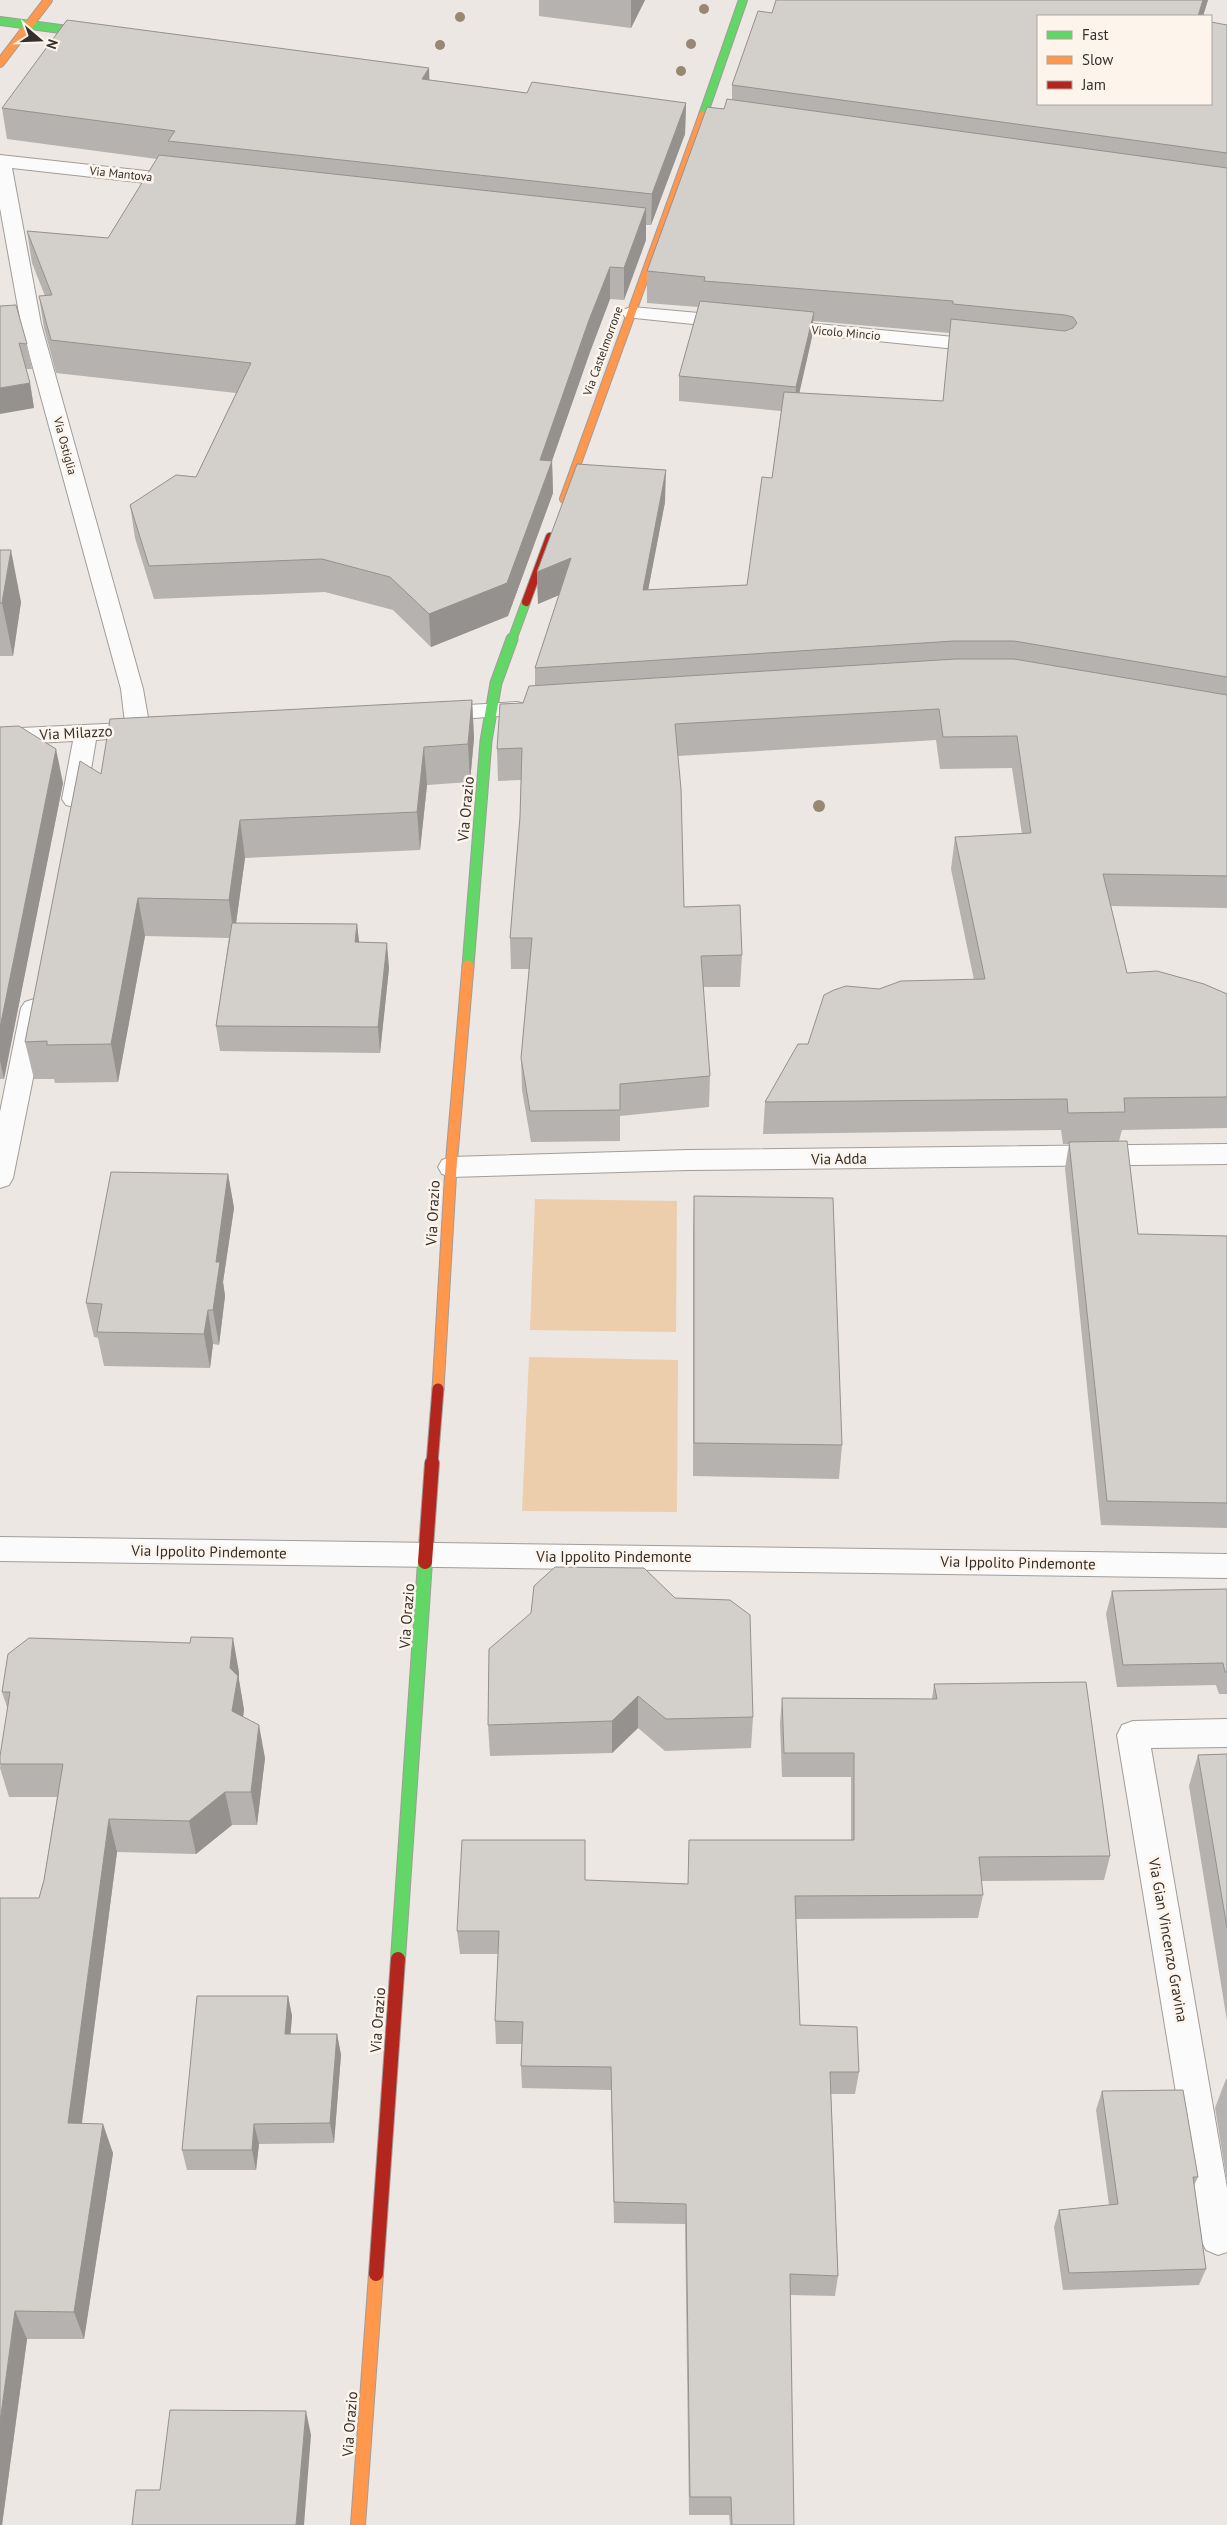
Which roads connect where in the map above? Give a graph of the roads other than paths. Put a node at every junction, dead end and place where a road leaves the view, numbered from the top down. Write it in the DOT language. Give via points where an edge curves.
graph roads {
  1 [pos="48,0"];
  2 [pos="743,0"];
  3 [pos="0,20"];
  4 [pos="28,24"];
  5 [pos="106,35"];
  6 [pos="0,63"];
  7 [pos="688,117"];
  8 [pos="706,120"];
  9 [pos="0,161"];
  10 [pos="205,184"];
  11 [pos="640,232"];
  12 [pos="659,234"];
  13 [pos="632,313"];
  14 [pos="1002,348"];
  15 [pos="561,508"];
  16 [pos="554,526"];
  17 [pos="538,708"];
  18 [pos="490,710"];
  19 [pos="414,715"];
  20 [pos="164,728"];
  21 [pos="138,730"];
  22 [pos="86,732"];
  23 [pos="0,737"];
  24 [pos="70,824"];
  25 [pos="38,988"];
  26 [pos="6,1114"];
  27 [pos="1227,1154"];
  28 [pos="451,1167"];
  29 [pos="0,1178"];
  30 [pos="0,1549"];
  31 [pos="426,1556"];
  32 [pos="1227,1566"];
  33 [pos="1227,1732"];
  34 [pos="1218,2238"];
  35 [pos="358,2525"];
  1 -- 4 [label="street"];
  2 -- 8 [label="street, Via Castelmorrone"];
  3 -- 4 [label="street"];
  4 -- 5 [label="street"];
  4 -- 6 [label="street"];
  7 -- 8 [label="street"];
  8 -- 12 [label="street, Via Castelmorrone"];
  9 -- 10 [label="street, Via Mantova"];
  9 -- 21 [label="street, Via Ostiglia" via="31,324 132,689"];
  11 -- 12 [label="street"];
  12 -- 13 [label="street, Via Castelmorrone"];
  13 -- 14 [label="street, Vicolo Mincio"];
  13 -- 15 [label="street, Via Castelmorrone"];
  16 -- 18 [label="street" via="496,683"];
  17 -- 18 [label="street"];
  18 -- 19 [label="street"];
  18 -- 28 [label="street, Via Orazio"];
  20 -- 21 [label="street, Via Milazzo"];
  21 -- 22 [label="street, Via Milazzo"];
  22 -- 23 [label="street, Via Milazzo"];
  22 -- 24 [label="street"];
  25 -- 26 [label="street"];
  26 -- 29 [label="street"];
  27 -- 28 [label="street, Via Adda" via="688,1160"];
  28 -- 31 [label="street, Via Orazio"];
  30 -- 31 [label="street, Via Ippolito Pindemonte"];
  31 -- 32 [label="street, Via Ippolito Pindemonte"];
  31 -- 35 [label="street, Via Orazio"];
  33 -- 34 [label="street, Via Gian Vincenzo Gravina" via="1134,1735"];
}
